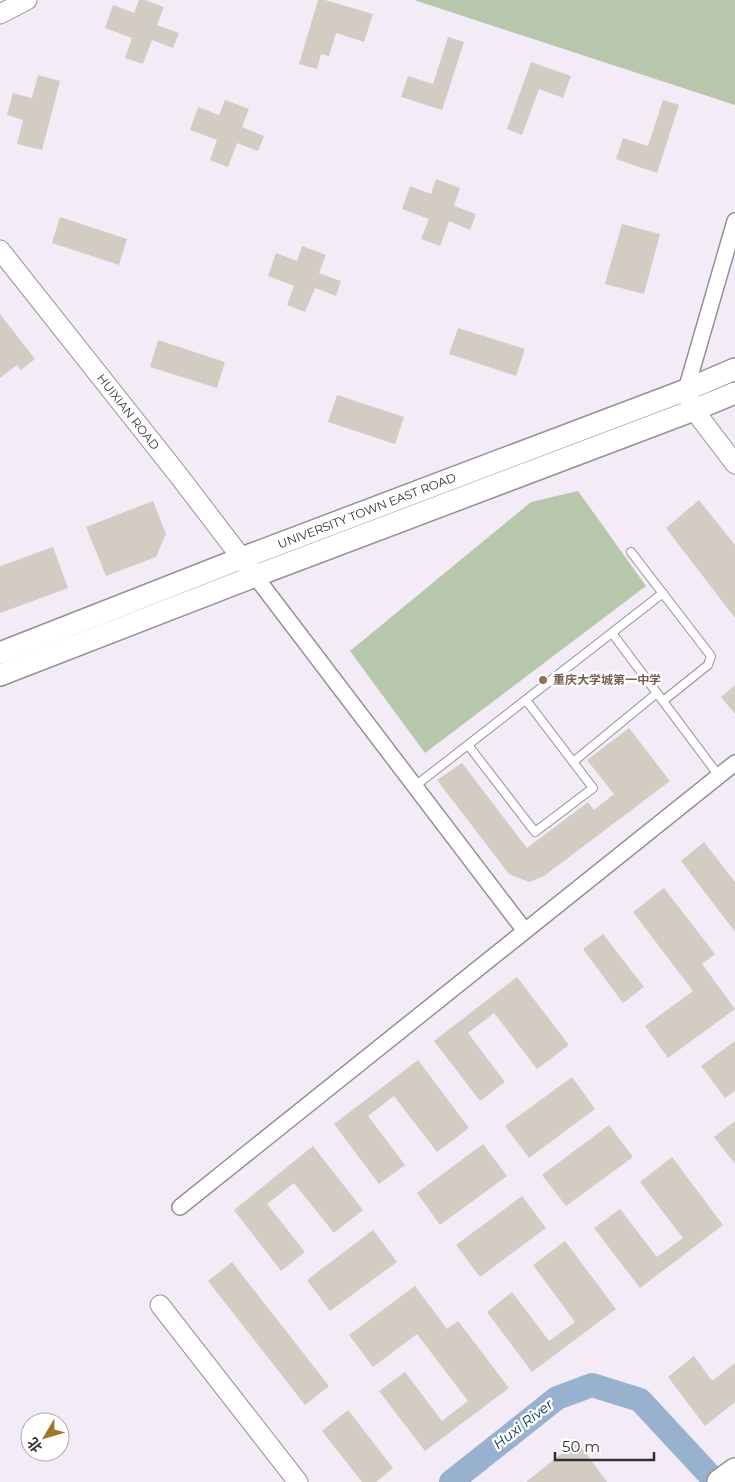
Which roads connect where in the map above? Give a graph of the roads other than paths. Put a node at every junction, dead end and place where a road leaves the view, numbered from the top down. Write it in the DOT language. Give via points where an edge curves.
graph roads {
  1 [pos="27,0"];
  2 [pos="0,14"];
  3 [pos="735,221"];
  4 [pos="0,250"];
  5 [pos="735,369"];
  6 [pos="686,390"];
  7 [pos="735,393"];
  8 [pos="694,410"];
  9 [pos="735,464"];
  10 [pos="631,552"];
  11 [pos="242,558"];
  12 [pos="255,576"];
  13 [pos="663,593"];
  14 [pos="612,633"];
  15 [pos="0,653"];
  16 [pos="0,675"];
  17 [pos="657,694"];
  18 [pos="526,700"];
  19 [pos="663,701"];
  20 [pos="468,745"];
  21 [pos="573,762"];
  22 [pos="735,763"];
  23 [pos="720,776"];
  24 [pos="415,786"];
  25 [pos="525,931"];
  26 [pos="180,1207"];
  27 [pos="160,1305"];
  28 [pos="735,1471"];
  29 [pos="298,1482"];
  30 [pos="720,1482"];
  1 -- 2 [label="street"];
  3 -- 6 [label="street"];
  4 -- 11 [label="street, HUIXIAN ROAD"];
  5 -- 6 [label="main road, UNIVERSITY TOWN EAST ROAD"];
  6 -- 8 [label="street"];
  6 -- 11 [label="main road, UNIVERSITY TOWN EAST ROAD"];
  7 -- 8 [label="main road, UNIVERSITY TOWN EAST ROAD"];
  8 -- 9 [label="street"];
  8 -- 12 [label="main road, UNIVERSITY TOWN EAST ROAD"];
  10 -- 13 [label="lane"];
  11 -- 12 [label="street, HUIXIAN ROAD"];
  11 -- 15 [label="main road, UNIVERSITY TOWN EAST ROAD"];
  12 -- 16 [label="main road, UNIVERSITY TOWN EAST ROAD"];
  12 -- 24 [label="street"];
  13 -- 14 [label="lane"];
  13 -- 19 [label="lane" via="711,656 708,665"];
  14 -- 17 [label="lane"];
  14 -- 18 [label="lane"];
  17 -- 19 [label="lane"];
  17 -- 21 [label="lane"];
  18 -- 20 [label="lane"];
  18 -- 21 [label="lane"];
  19 -- 23 [label="lane"];
  20 -- 21 [label="lane" via="535,832 593,788"];
  20 -- 24 [label="lane"];
  22 -- 23 [label="street"];
  23 -- 25 [label="street"];
  24 -- 25 [label="street"];
  25 -- 26 [label="street"];
  27 -- 29 [label="street"];
  28 -- 30 [label="highway"];
}
